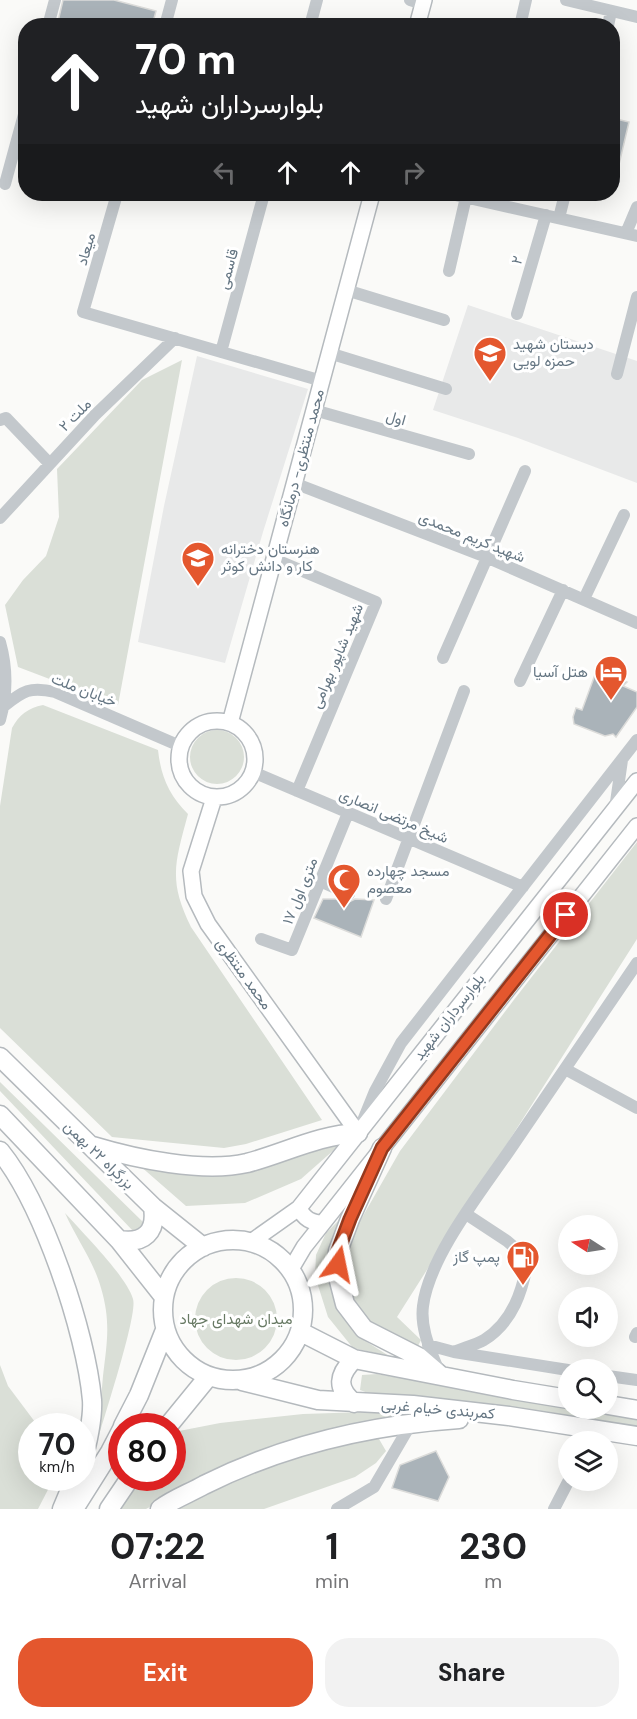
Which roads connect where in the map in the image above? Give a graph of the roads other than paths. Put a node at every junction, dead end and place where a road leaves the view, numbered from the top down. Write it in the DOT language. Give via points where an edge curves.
graph roads {
  1 [pos="55,0"];
  2 [pos="172,0"];
  3 [pos="317,0"];
  4 [pos="526,0"];
  5 [pos="566,0"];
  6 [pos="419,1"];
  7 [pos="590,3"];
  8 [pos="611,11"];
  9 [pos="637,16"];
  10 [pos="50,18"];
  11 [pos="167,18"];
  12 [pos="312,18"];
  13 [pos="418,18"];
  14 [pos="522,18"];
  15 [pos="610,18"];
  16 [pos="18,132"];
  17 [pos="2,181"];
  18 [pos="115,201"];
  19 [pos="262,201"];
  20 [pos="370,201"];
  21 [pos="465,201"];
  22 [pos="495,201"];
  23 [pos="564,201"];
  24 [pos="637,207"];
  25 [pos="546,215"];
  26 [pos="559,218"];
  27 [pos="631,234"];
  28 [pos="449,271"];
  29 [pos="346,290"];
  30 [pos="637,297"];
  31 [pos="517,314"];
  32 [pos="444,320"];
  33 [pos="175,338"];
  34 [pos="221,352"];
  35 [pos="329,353"];
  36 [pos="617,374"];
  37 [pos="322,381"];
  38 [pos="446,389"];
  39 [pos="314,410"];
  40 [pos="0,420"];
  41 [pos="469,454"];
  42 [pos="50,463"];
  43 [pos="525,471"];
  44 [pos="294,483"];
  45 [pos="624,514"];
  46 [pos="0,518"];
  47 [pos="486,557"];
  48 [pos="274,559"];
  49 [pos="563,590"];
  50 [pos="584,599"];
  51 [pos="637,623"];
  52 [pos="0,642"];
  53 [pos="443,658"];
  54 [pos="520,681"];
  55 [pos="3,684"];
  56 [pos="464,691"];
  57 [pos="4,706"];
  58 [pos="0,720"];
  59 [pos="230,723"];
  60 [pos="637,740"];
  61 [pos="180,746"];
  62 [pos="623,758"];
  63 [pos="253,772"];
  64 [pos="637,781"];
  65 [pos="297,791"];
  66 [pos="214,798"];
  67 [pos="615,809"];
  68 [pos="348,813"];
  69 [pos="637,826"];
  70 [pos="409,839"];
  71 [pos="320,881"];
  72 [pos="523,887"];
  73 [pos="349,894"];
  74 [pos="386,899"];
  75 [pos="261,939"];
  76 [pos="637,963"];
  77 [pos="0,1057"];
  78 [pos="565,1069"];
  79 [pos="637,1108"];
  80 [pos="0,1115"];
  81 [pos="358,1133"];
  82 [pos="88,1144"];
  83 [pos="382,1148"];
  84 [pos="0,1151"];
  85 [pos="153,1207"];
  86 [pos="299,1208"];
  87 [pos="466,1214"];
  88 [pos="323,1223"];
  89 [pos="119,1240"];
  90 [pos="251,1242"];
  91 [pos="203,1247"];
  92 [pos="291,1269"];
  93 [pos="164,1297"];
  94 [pos="165,1330"];
  95 [pos="301,1332"];
  96 [pos="428,1345"];
  97 [pos="454,1352"];
  98 [pos="354,1359"];
  99 [pos="558,1368"];
  100 [pos="440,1375"];
  101 [pos="208,1377"];
  102 [pos="618,1377"];
  103 [pos="637,1380"];
  104 [pos="240,1381"];
  105 [pos="558,1397"];
  106 [pos="354,1403"];
  107 [pos="618,1407"];
  108 [pos="637,1410"];
  109 [pos="91,1413"];
  110 [pos="130,1413"];
  111 [pos="179,1413"];
  112 [pos="509,1416"];
  113 [pos="412,1422"];
  114 [pos="637,1436"];
  115 [pos="108,1455"];
  116 [pos="70,1491"];
  117 [pos="121,1491"];
  118 [pos="563,1491"];
  119 [pos="62,1509"];
  120 [pos="74,1509"];
  121 [pos="109,1509"];
  122 [pos="160,1509"];
  123 [pos="337,1509"];
  124 [pos="554,1509"];
  1 -- 10 [label="street"];
  2 -- 11 [label="street"];
  3 -- 12 [label="street"];
  4 -- 14 [label="street"];
  5 -- 7 [label="street"];
  6 -- 13 [label="main road"];
  7 -- 8 [label="street"];
  8 -- 9 [label="street"];
  8 -- 15 [label="street"];
  16 -- 17 [label="street"];
  18 -- 33 [label="street, میعاد" via="83,312"];
  19 -- 34 [label="street, قاسمی"];
  20 -- 29 [label="main road, محمد منتظری- درمانگاه"];
  21 -- 28 [label="street"];
  22 -- 25 [label="street"];
  23 -- 26 [label="street"];
  24 -- 27 [label="street"];
  25 -- 26 [label="street"];
  25 -- 31 [label="street, ۲"];
  26 -- 27 [label="street"];
  29 -- 32 [label="street"];
  29 -- 35 [label="main road, محمد منتظری- درمانگاه"];
  30 -- 36 [label="street"];
  33 -- 34 [label="street"];
  33 -- 42 [label="street, ملت ۲"];
  34 -- 37 [label="street"];
  35 -- 37 [label="main road, محمد منتظری- درمانگاه"];
  35 -- 38 [label="street"];
  37 -- 39 [label="main road, محمد منتظری- درمانگاه"];
  39 -- 41 [label="street, اول"];
  39 -- 44 [label="main road, محمد منتظری- درمانگاه"];
  40 -- 42 [label="street" via="6,418"];
  42 -- 46 [label="street, ملت ۲"];
  43 -- 47 [label="street"];
  44 -- 47 [label="street, شهید کریم محمدی"];
  44 -- 48 [label="main road, محمد منتظری- درمانگاه"];
  45 -- 50 [label="street"];
  47 -- 49 [label="street, شهید کریم محمدی"];
  47 -- 53 [label="street"];
  48 -- 59 [label="main road, محمد منتظری- درمانگاه"];
  48 -- 65 [label="street, شهید شاپور بهرامی" via="376,602"];
  49 -- 50 [label="street, شهید کریم محمدی"];
  49 -- 54 [label="street"];
  50 -- 51 [label="street, شهید کریم محمدی"];
  52 -- 55 [label="street"];
  55 -- 57 [label="street"];
  56 -- 70 [label="street"];
  57 -- 58 [label="street"];
  57 -- 61 [label="street, خیابان ملت" via="24,691 41,688"];
  59 -- 61 [label="main road" via="200,724"];
  59 -- 63 [label="main road" via="252,742"];
  60 -- 62 [label="street"];
  61 -- 66 [label="main road" via="182,776 195,791"];
  62 -- 67 [label="street"];
  62 -- 72 [label="street"];
  63 -- 65 [label="street, شیخ مرتضی انصاری"];
  63 -- 66 [label="main road" via="242,789"];
  64 -- 67 [label="main road, بلوارسرداران شهید"];
  65 -- 68 [label="street, شیخ مرتضی انصاری"];
  66 -- 81 [label="main road, محمد منتظری" via="191,871 194,896 208,924"];
  67 -- 81 [label="main road, بلوارسرداران شهید"];
  68 -- 70 [label="street, شیخ مرتضی انصاری"];
  68 -- 71 [label="street, ۱۷ متری اول"];
  69 -- 83 [label="main road, بلوارسرداران شهید"];
  70 -- 72 [label="street, شیخ مرتضی انصاری"];
  70 -- 74 [label="street"];
  71 -- 73 [label="street"];
  71 -- 75 [label="street, ۱۷ متری اول" via="292,950"];
  72 -- 81 [label="street" via="401,1043"];
  76 -- 78 [label="street"];
  77 -- 82 [label="highway, بزرگراه ۲۲ بهمن"];
  78 -- 79 [label="street"];
  78 -- 87 [label="street"];
  80 -- 89 [label="highway"];
  81 -- 82 [label="highway" via="339,1134 247,1163 223,1166 126,1156"];
  81 -- 86 [label="main road, بلوارسرداران شهید"];
  82 -- 85 [label="highway, بزرگراه ۲۲ بهمن"];
  83 -- 88 [label="main road, بلوارسرداران شهید"];
  83 -- 100 [label="highway" via="338,1251 338,1277 345,1304 364,1329 419,1357"];
  84 -- 109 [label="highway" via="24,1188 49,1244 83,1349"];
  85 -- 89 [label="highway" via="155,1219 151,1230 131,1242"];
  85 -- 91 [label="highway, بزرگراه ۲۲ بهمن"];
  86 -- 88 [label="main road" via="306,1218"];
  86 -- 90 [label="main road, بلوارسرداران شهید"];
  87 -- 96 [label="street" via="439,1259 427,1289 422,1321"];
  87 -- 97 [label="street" via="528,1258 523,1287 505,1323 484,1340"];
  88 -- 92 [label="main road, بلوارسرداران شهید"];
  89 -- 93 [label="highway"];
  90 -- 91 [label="highway" via="234,1239"];
  90 -- 92 [label="highway" via="280,1257"];
  91 -- 93 [label="highway" via="177,1267"];
  92 -- 95 [label="highway" via="303,1299"];
  93 -- 94 [label="highway"];
  94 -- 101 [label="highway" via="181,1358"];
  94 -- 110 [label="highway"];
  95 -- 98 [label="highway, کمربندی خیام غربی"];
  95 -- 104 [label="highway" via="278,1365"];
  96 -- 97 [label="street"];
  96 -- 100 [label="street"];
  97 -- 99 [label="street"];
  98 -- 100 [label="highway, کمربندی خیام غربی"];
  98 -- 106 [label="highway" via="344,1369 340,1383 344,1395"];
  100 -- 105 [label="highway, کمربندی خیام غربی"];
  101 -- 104 [label="highway"];
  101 -- 111 [label="highway"];
  102 -- 103 [label="street"];
  104 -- 106 [label="highway, کمربندی خیام غربی" via="318,1400"];
  106 -- 112 [label="highway, کمربندی خیام غربی"];
  107 -- 108 [label="highway"];
  112 -- 113 [label="highway"];
  112 -- 114 [label="highway, کمربندی خیام غربی"];
  113 -- 122 [label="highway" via="290,1449 226,1474"];
  113 -- 123 [label="street" via="374,1487"];
  115 -- 120 [label="highway"];
  116 -- 119 [label="highway"];
  117 -- 121 [label="highway"];
  118 -- 124 [label="street"];
}
